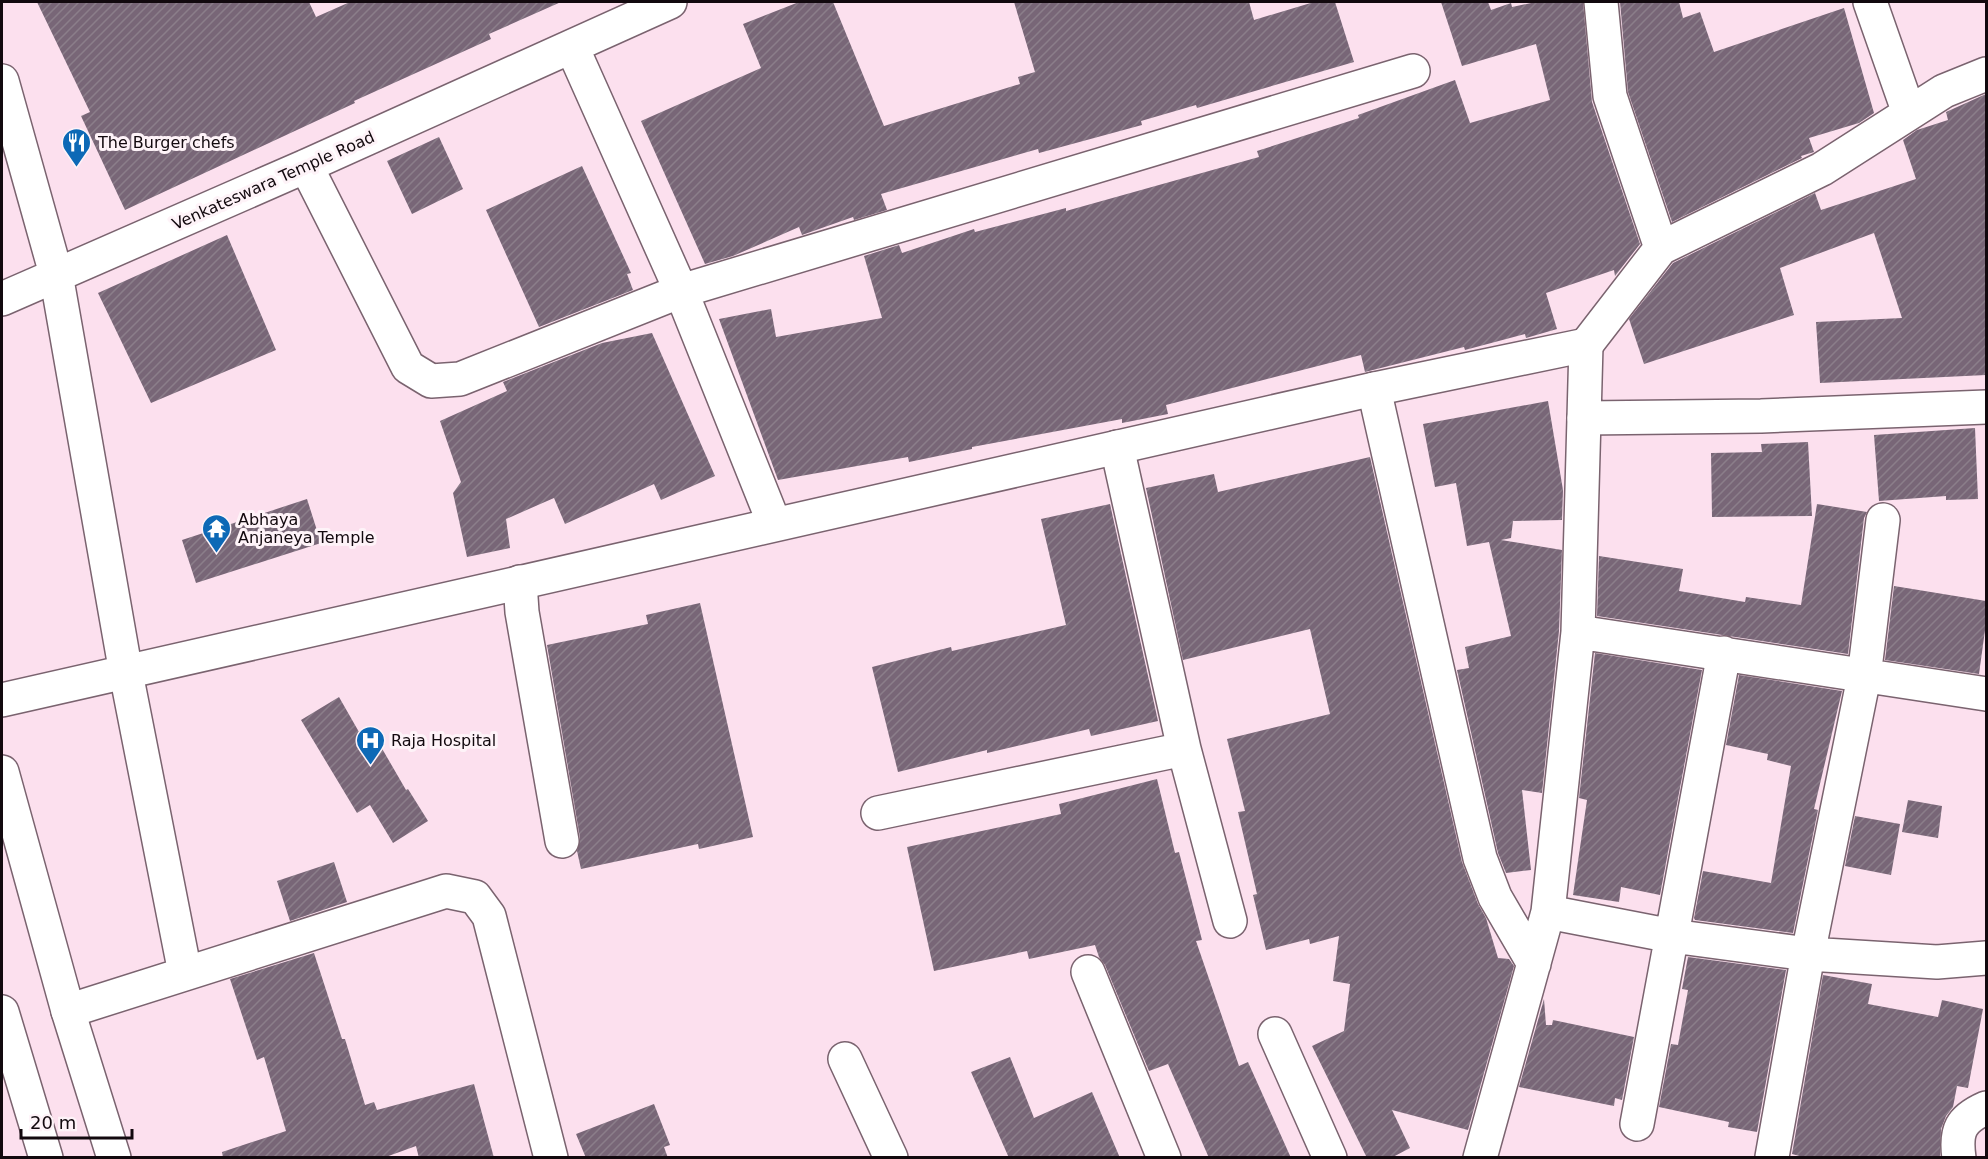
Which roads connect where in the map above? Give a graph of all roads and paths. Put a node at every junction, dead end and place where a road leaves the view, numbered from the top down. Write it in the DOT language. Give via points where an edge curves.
graph roads {
  1 [pos="670,2"];
  2 [pos="1601,2"];
  3 [pos="1870,2"];
  4 [pos="572,47"];
  5 [pos="1413,71"];
  6 [pos="1986,74"];
  7 [pos="2,81"];
  8 [pos="1909,113"];
  9 [pos="306,166"];
  10 [pos="1660,248"];
  11 [pos="56,274"];
  12 [pos="681,291"];
  13 [pos="2,299"];
  14 [pos="1586,345"];
  15 [pos="1374,389"];
  16 [pos="1986,407"];
  17 [pos="1584,418"];
  18 [pos="1117,447"];
  19 [pos="1883,520"];
  20 [pos="774,524"];
  21 [pos="519,582"];
  22 [pos="1578,632"];
  23 [pos="1724,653"];
  24 [pos="126,673"];
  25 [pos="1864,677"];
  26 [pos="1986,694"];
  27 [pos="2,700"];
  28 [pos="1184,749"];
  29 [pos="2,772"];
  30 [pos="878,813"];
  31 [pos="562,841"];
  32 [pos="1548,912"];
  33 [pos="1230,921"];
  34 [pos="1672,936"];
  35 [pos="1808,954"];
  36 [pos="1986,958"];
  37 [pos="1534,964"];
  38 [pos="1088,972"];
  39 [pos="185,973"];
  40 [pos="68,1011"];
  41 [pos="2,1012"];
  42 [pos="1275,1034"];
  43 [pos="845,1059"];
  44 [pos="1986,1108"];
  45 [pos="1637,1125"];
  46 [pos="1772,1157"];
  47 [pos="46,1158"];
  48 [pos="114,1158"];
  49 [pos="551,1158"];
  50 [pos="891,1158"];
  51 [pos="1164,1158"];
  52 [pos="1330,1158"];
  53 [pos="1480,1158"];
  54 [pos="1959,1158"];
  1 -- 4 [label="main road, Venkateswara Temple Road"];
  2 -- 10 [label="main road" via="1610,96"];
  3 -- 8 [label="main road"];
  4 -- 9 [label="main road, Venkateswara Temple Road"];
  4 -- 12 [label="main road"];
  5 -- 12 [label="main road"];
  6 -- 8 [label="main road" via="1944,91"];
  7 -- 11 [label="main road"];
  8 -- 10 [label="main road" via="1822,169"];
  9 -- 11 [label="main road, Venkateswara Temple Road"];
  9 -- 12 [label="main road" via="408,367 431,381 460,379"];
  10 -- 14 [label="main road"];
  11 -- 13 [label="main road, Venkateswara Temple Road"];
  11 -- 24 [label="main road"];
  12 -- 20 [label="main road"];
  14 -- 15 [label="main road"];
  14 -- 17 [label="main road"];
  15 -- 18 [label="main road"];
  15 -- 37 [label="main road" via="1480,858 1496,897"];
  16 -- 17 [label="main road"];
  17 -- 22 [label="main road"];
  18 -- 20 [label="main road"];
  18 -- 28 [label="main road"];
  19 -- 25 [label="main road"];
  20 -- 21 [label="main road"];
  21 -- 24 [label="main road"];
  21 -- 31 [label="main road"];
  22 -- 23 [label="main road"];
  22 -- 32 [label="main road"];
  23 -- 25 [label="main road"];
  23 -- 34 [label="main road"];
  24 -- 27 [label="main road"];
  24 -- 39 [label="main road"];
  25 -- 26 [label="main road"];
  25 -- 35 [label="main road"];
  28 -- 30 [label="main road"];
  28 -- 33 [label="main road"];
  29 -- 40 [label="main road"];
  32 -- 34 [label="main road"];
  32 -- 37 [label="main road"];
  34 -- 35 [label="main road"];
  34 -- 45 [label="main road"];
  35 -- 36 [label="main road" via="1937,962"];
  35 -- 46 [label="main road"];
  37 -- 53 [label="main road"];
  38 -- 51 [label="main road"];
  39 -- 40 [label="main road"];
  39 -- 49 [label="main road" via="446,891 475,897 489,916"];
  40 -- 48 [label="main road"];
  41 -- 47 [label="main road"];
  42 -- 52 [label="main road"];
  43 -- 50 [label="main road"];
  44 -- 54 [label="main road" via="1962,1122"];
}
